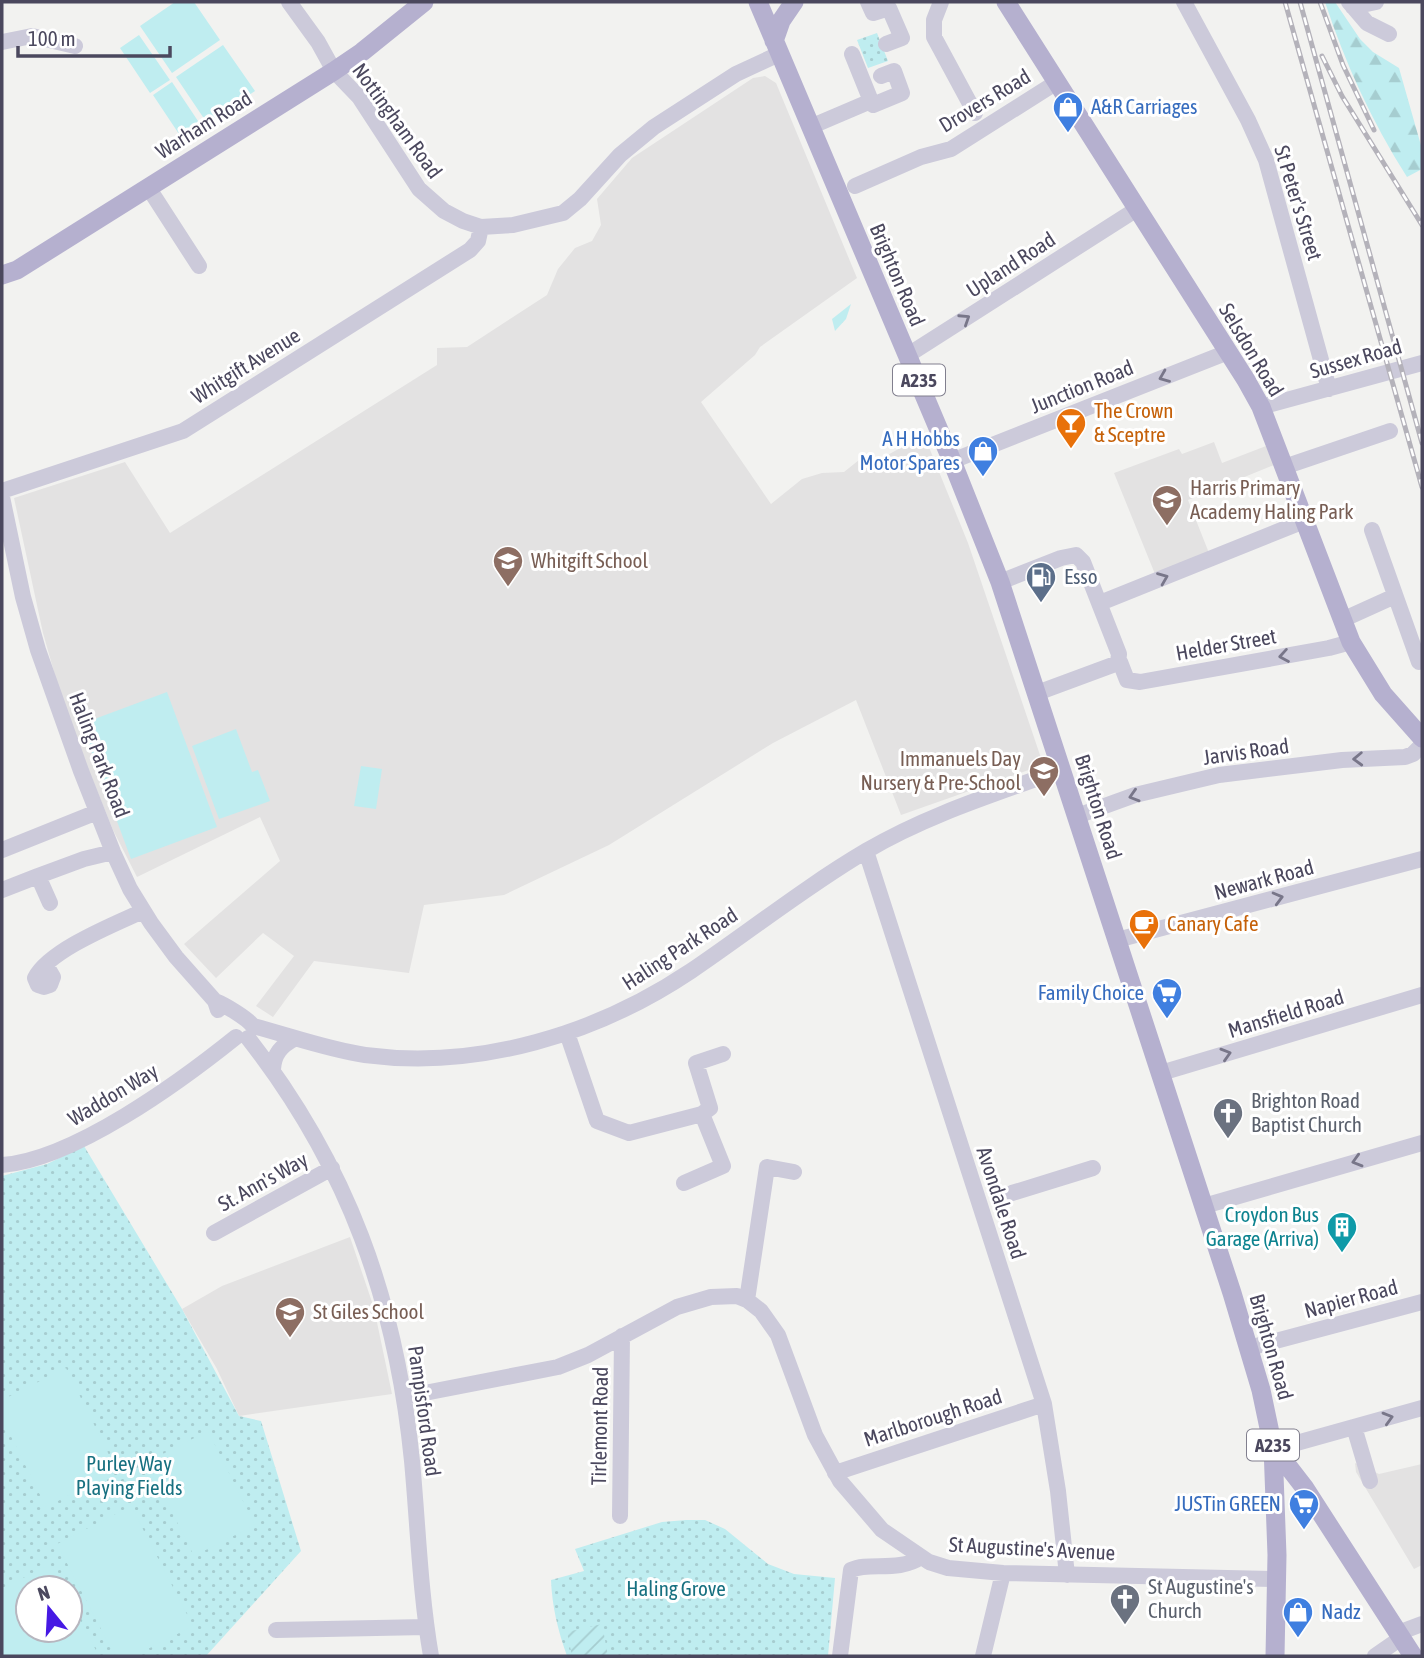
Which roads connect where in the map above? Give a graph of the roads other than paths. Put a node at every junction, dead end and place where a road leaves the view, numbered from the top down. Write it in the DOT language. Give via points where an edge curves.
graph roads {
  1 [pos="289,2"];
  2 [pos="424,2"];
  3 [pos="760,2"];
  4 [pos="794,2"];
  5 [pos="867,2"];
  6 [pos="941,2"];
  7 [pos="1006,2"];
  8 [pos="1184,2"];
  9 [pos="1376,2"];
  10 [pos="1351,4"];
  11 [pos="1389,34"];
  12 [pos="2,42"];
  13 [pos="886,44"];
  14 [pos="75,46"];
  15 [pos="776,47"];
  16 [pos="852,54"];
  17 [pos="334,71"];
  18 [pos="881,76"];
  19 [pos="1057,82"];
  20 [pos="871,101"];
  21 [pos="975,113"];
  22 [pos="810,127"];
  23 [pos="855,186"];
  24 [pos="148,187"];
  25 [pos="1137,209"];
  26 [pos="481,227"];
  27 [pos="199,266"];
  28 [pos="2,275"];
  29 [pos="1228,352"];
  30 [pos="908,355"];
  31 [pos="1422,363"];
  32 [pos="1329,389"];
  33 [pos="1261,407"];
  34 [pos="1390,431"];
  35 [pos="953,461"];
  36 [pos="1283,467"];
  37 [pos="2,491"];
  38 [pos="2,497"];
  39 [pos="1304,521"];
  40 [pos="1372,530"];
  41 [pos="1000,582"];
  42 [pos="1395,596"];
  43 [pos="1100,603"];
  44 [pos="1342,620"];
  45 [pos="1351,642"];
  46 [pos="1120,662"];
  47 [pos="1419,662"];
  48 [pos="1037,693"];
  49 [pos="1422,738"];
  50 [pos="1422,745"];
  51 [pos="1061,770"];
  52 [pos="97,812"];
  53 [pos="1077,816"];
  54 [pos="2,850"];
  55 [pos="866,851"];
  56 [pos="113,852"];
  57 [pos="1422,859"];
  58 [pos="38,876"];
  59 [pos="2,890"];
  60 [pos="50,903"];
  61 [pos="143,911"];
  62 [pos="1117,940"];
  63 [pos="46,965"];
  64 [pos="1422,995"];
  65 [pos="243,1028"];
  66 [pos="567,1033"];
  67 [pos="295,1039"];
  68 [pos="723,1054"];
  69 [pos="273,1069"];
  70 [pos="1161,1073"];
  71 [pos="702,1115"];
  72 [pos="1422,1143"];
  73 [pos="2,1165"];
  74 [pos="332,1168"];
  75 [pos="1093,1168"];
  76 [pos="794,1172"];
  77 [pos="684,1183"];
  78 [pos="1012,1193"];
  79 [pos="1204,1206"];
  80 [pos="214,1233"];
  81 [pos="747,1300"];
  82 [pos="1422,1302"];
  83 [pos="622,1336"];
  84 [pos="1249,1348"];
  85 [pos="404,1397"];
  86 [pos="1044,1404"];
  87 [pos="1422,1408"];
  88 [pos="1354,1427"];
  89 [pos="1273,1451"];
  90 [pos="835,1473"];
  91 [pos="1274,1481"];
  92 [pos="1370,1481"];
  93 [pos="1304,1487"];
  94 [pos="620,1517"];
  95 [pos="921,1557"];
  96 [pos="1003,1573"];
  97 [pos="1067,1575"];
  98 [pos="1277,1579"];
  99 [pos="1422,1624"];
  100 [pos="426,1627"];
  101 [pos="276,1630"];
  102 [pos="1400,1635"];
  103 [pos="430,1656"];
  104 [pos="840,1656"];
  105 [pos="984,1656"];
  106 [pos="1275,1656"];
  107 [pos="1375,1656"];
  108 [pos="1413,1656"];
  1 -- 17 [label="street, Nottingham Road"];
  2 -- 17 [label="main road, Warham Road"];
  3 -- 15 [label="main road, Brighton Road / A235"];
  4 -- 15 [label="main road" via="785,14"];
  5 -- 13 [label="street" via="873,13 889,8 902,38"];
  6 -- 21 [label="street" via="934,37"];
  7 -- 19 [label="main road, Selsdon Road"];
  8 -- 32 [label="street, St Peter's Street" via="1266,160"];
  9 -- 10 [label="street"];
  10 -- 11 [label="street" via="1367,23"];
  12 -- 14 [label="street" via="33,36"];
  15 -- 22 [label="main road, Brighton Road / A235"];
  15 -- 26 [label="street, Nottingham Road" via="645,134 563,213"];
  16 -- 20 [label="street"];
  17 -- 24 [label="main road, Warham Road"];
  17 -- 26 [label="street, Nottingham Road" via="359,97 419,190 444,211"];
  18 -- 20 [label="street" via="894,71 902,93 873,105"];
  19 -- 23 [label="street, Drovers Road" via="951,149"];
  19 -- 25 [label="main road, Selsdon Road"];
  20 -- 22 [label="street"];
  22 -- 30 [label="main road, Brighton Road / A235"];
  24 -- 27 [label="street"];
  24 -- 28 [label="main road, Warham Road"];
  25 -- 29 [label="main road, Selsdon Road"];
  30 -- 25 [label="street, Upland Road, one-way"];
  26 -- 37 [label="street, Whitgift Avenue" via="470,250 183,430"];
  29 -- 33 [label="main road, Selsdon Road"];
  29 -- 35 [label="street, Junction Road, one-way"];
  30 -- 35 [label="main road, Brighton Road / A235"];
  31 -- 32 [label="street, Sussex Road"];
  32 -- 33 [label="street, Sussex Road"];
  33 -- 36 [label="main road, Selsdon Road"];
  34 -- 36 [label="street"];
  35 -- 41 [label="main road, Brighton Road / A235"];
  36 -- 39 [label="main road, Selsdon Road"];
  38 -- 52 [label="street, Haling Park Road" via="38,650"];
  43 -- 39 [label="street, one-way"];
  39 -- 44 [label="main road, Selsdon Road"];
  40 -- 42 [label="street"];
  41 -- 43 [label="street" via="1076,555"];
  41 -- 48 [label="main road, Brighton Road / A235"];
  42 -- 44 [label="street"];
  42 -- 47 [label="street"];
  43 -- 46 [label="street"];
  44 -- 45 [label="main road, Selsdon Road"];
  45 -- 46 [label="street, Helder Street, one-way" via="1140,682 1127,680"];
  45 -- 49 [label="main road, Selsdon Road" via="1383,694"];
  46 -- 48 [label="street"];
  48 -- 51 [label="main road, Brighton Road / A235"];
  50 -- 53 [label="street, Jarvis Road, one-way" via="1405,757 1219,775 1135,795"];
  51 -- 53 [label="main road, Brighton Road / A235"];
  51 -- 55 [label="street, Haling Park Road" via="904,830"];
  52 -- 54 [label="street"];
  52 -- 56 [label="street, Haling Park Road"];
  53 -- 62 [label="main road, Brighton Road / A235"];
  55 -- 66 [label="street, Haling Park Road" via="647,999"];
  55 -- 86 [label="street, Avondale Road"];
  56 -- 58 [label="street"];
  56 -- 61 [label="street, Haling Park Road"];
  62 -- 57 [label="street, Newark Road, one-way"];
  58 -- 59 [label="street"];
  58 -- 60 [label="street"];
  61 -- 63 [label="street" via="82,940"];
  61 -- 65 [label="street, Haling Park Road" via="218,1010"];
  62 -- 70 [label="main road, Brighton Road / A235"];
  70 -- 64 [label="street, Mansfield Road, one-way"];
  65 -- 67 [label="street, Haling Park Road"];
  65 -- 69 [label="street, Pampisford Road"];
  65 -- 73 [label="street, Waddon Way" via="164,1089 78,1141 42,1158"];
  66 -- 67 [label="street, Haling Park Road" via="496,1052 420,1059 365,1055"];
  66 -- 71 [label="street" via="597,1121 629,1133"];
  67 -- 69 [label="street" via="278,1050"];
  68 -- 71 [label="street" via="696,1063 710,1108"];
  69 -- 74 [label="street, Pampisford Road"];
  70 -- 79 [label="main road, Brighton Road / A235"];
  71 -- 77 [label="street" via="723,1166"];
  72 -- 79 [label="street, one-way"];
  74 -- 80 [label="street, St. Ann's Way"];
  74 -- 85 [label="street, Pampisford Road" via="379,1284"];
  75 -- 78 [label="street"];
  76 -- 81 [label="street" via="767,1167"];
  79 -- 84 [label="main road, Brighton Road / A235"];
  81 -- 83 [label="street" via="730,1296 699,1300"];
  81 -- 90 [label="street, St Augustine's Avenue" via="778,1335 812,1427"];
  82 -- 84 [label="street, Napier Road"];
  83 -- 85 [label="street" via="558,1367"];
  83 -- 94 [label="street, Tirlemont Road"];
  84 -- 89 [label="main road, Brighton Road / A235"];
  85 -- 100 [label="street, Pampisford Road"];
  86 -- 90 [label="street, Marlborough Road"];
  86 -- 97 [label="street, Avondale Road"];
  88 -- 87 [label="street, one-way"];
  88 -- 89 [label="street"];
  88 -- 92 [label="street"];
  89 -- 91 [label="main road, Brighton Road / A235"];
  89 -- 93 [label="main road"];
  90 -- 95 [label="street, St Augustine's Avenue" via="882,1530"];
  91 -- 93 [label="main road"];
  91 -- 98 [label="main road, Brighton Road / A235"];
  93 -- 102 [label="main road"];
  95 -- 96 [label="street, St Augustine's Avenue" via="941,1566"];
  95 -- 104 [label="street" via="851,1570"];
  96 -- 97 [label="street, St Augustine's Avenue"];
  96 -- 105 [label="street"];
  97 -- 98 [label="street, St Augustine's Avenue"];
  98 -- 106 [label="main road, Brighton Road / A235"];
  99 -- 102 [label="street"];
  100 -- 101 [label="street"];
  100 -- 103 [label="street, Pampisford Road"];
  102 -- 107 [label="street"];
  102 -- 108 [label="main road"];
}
